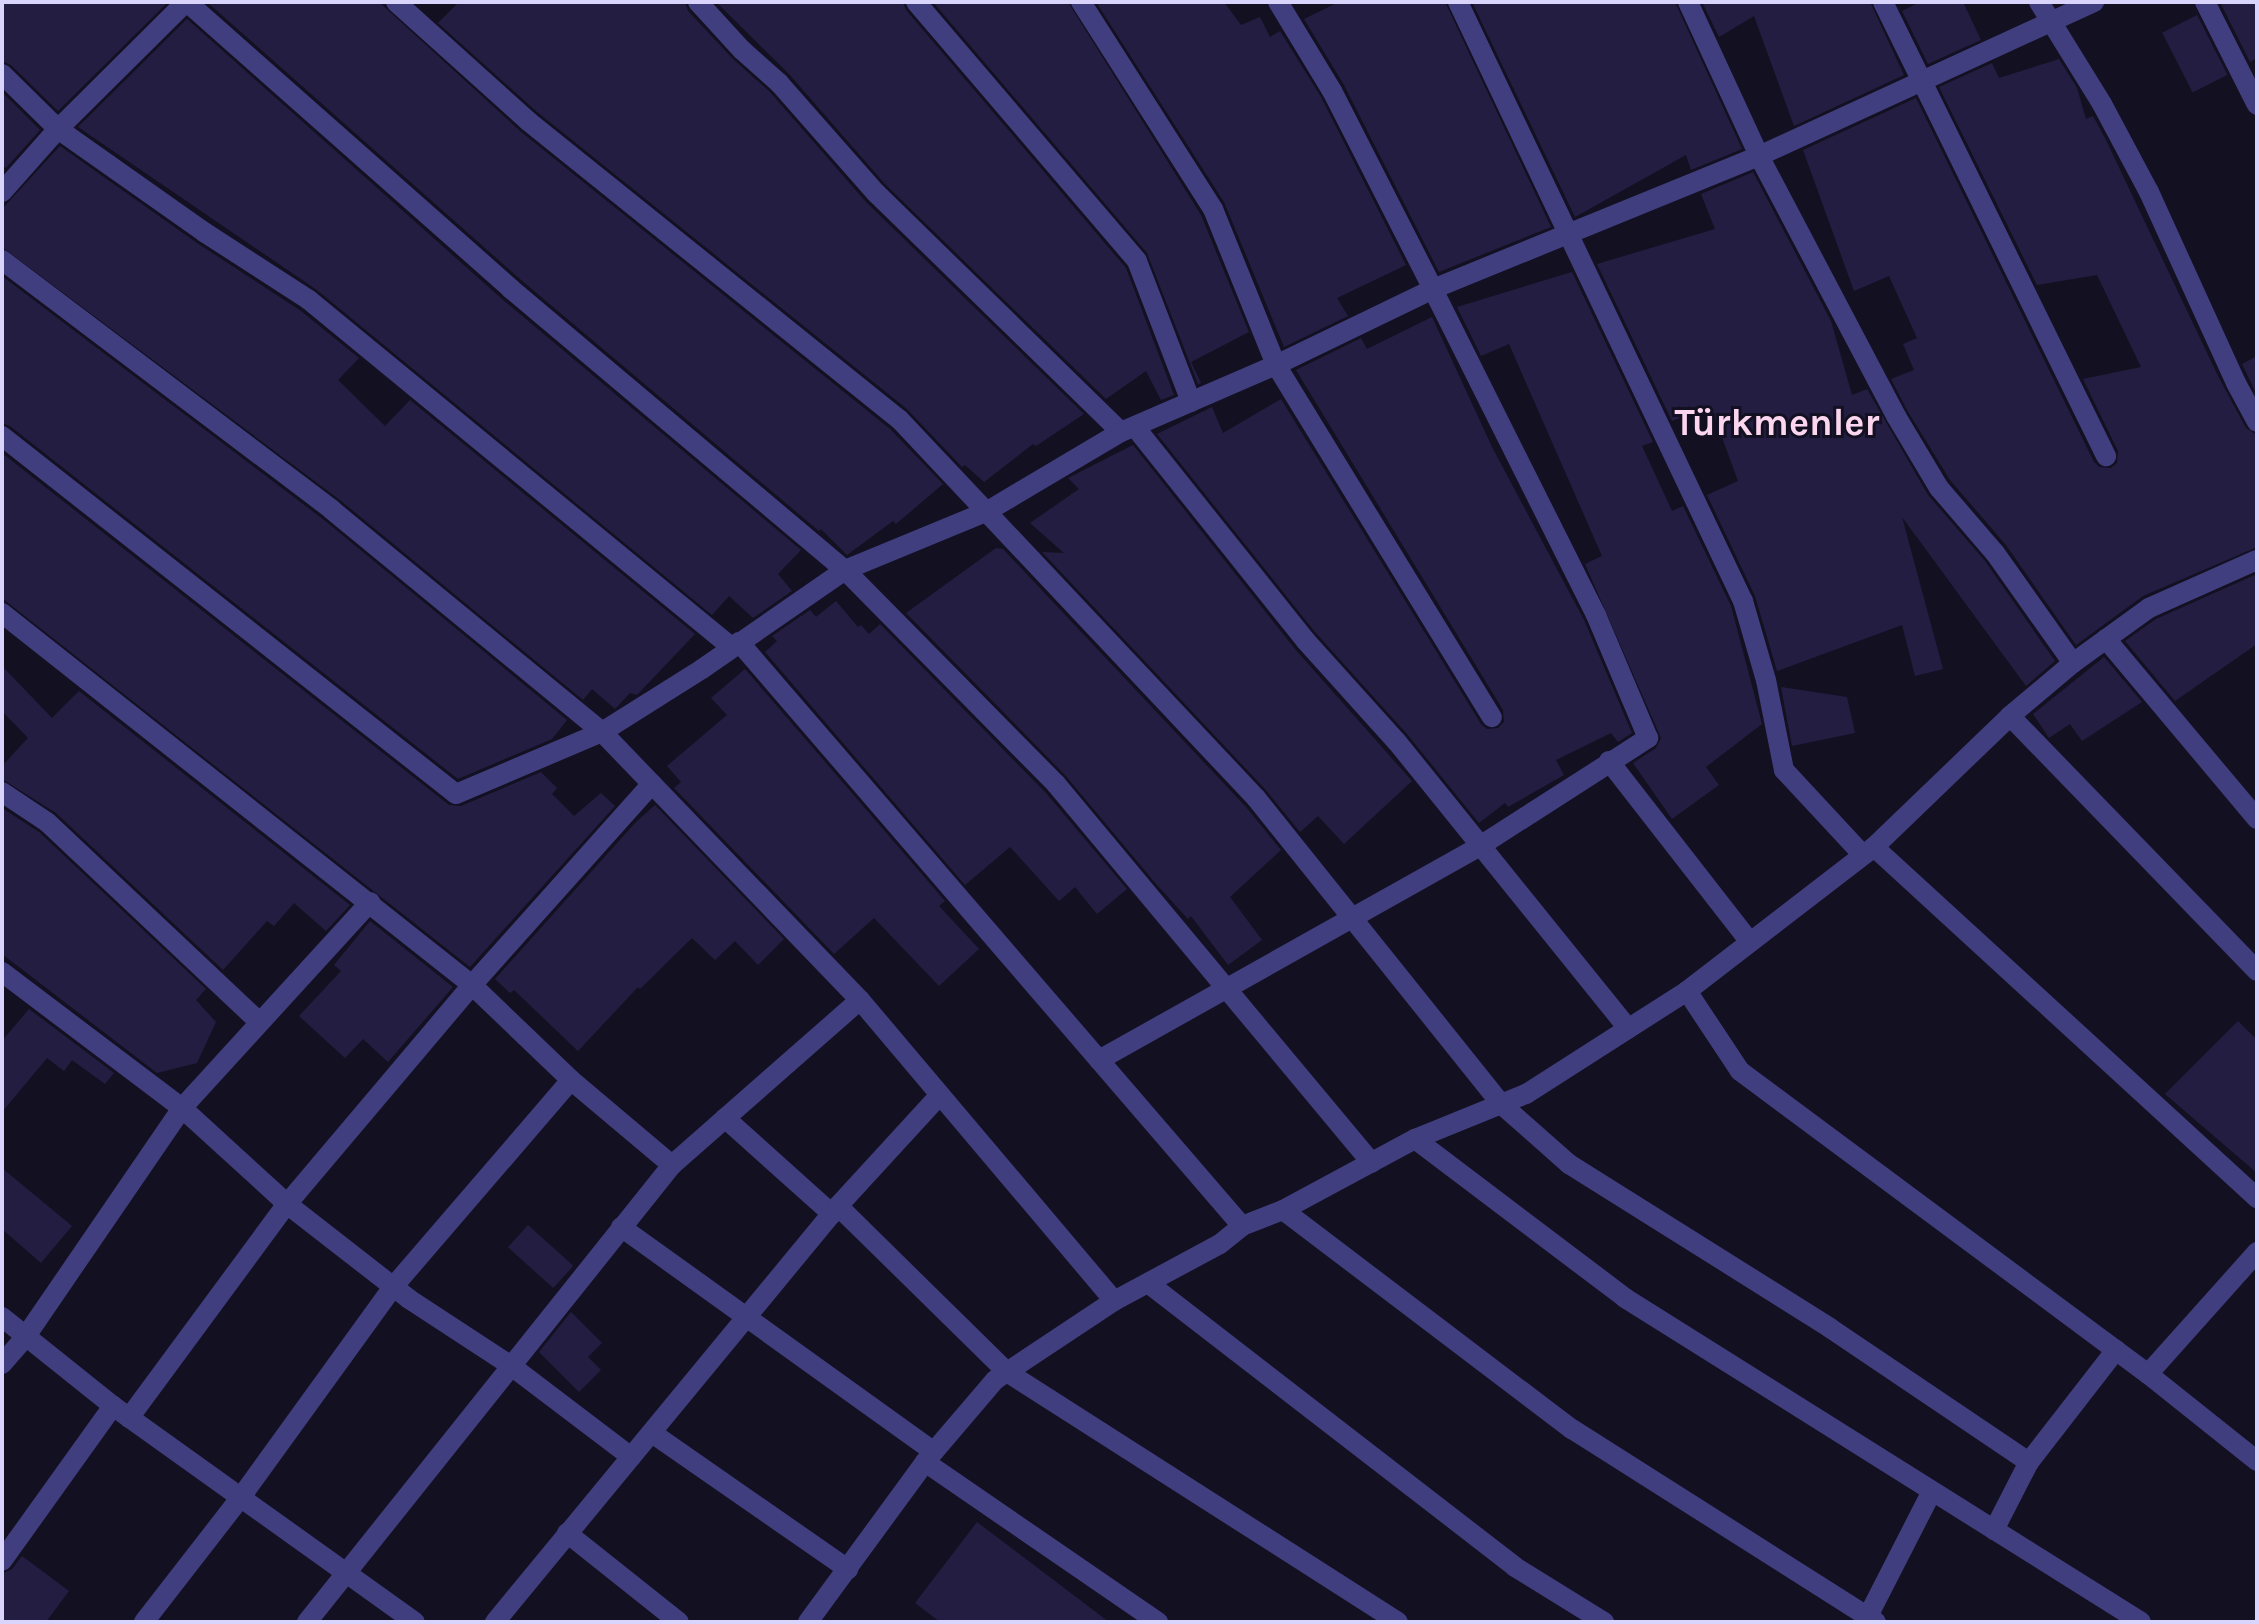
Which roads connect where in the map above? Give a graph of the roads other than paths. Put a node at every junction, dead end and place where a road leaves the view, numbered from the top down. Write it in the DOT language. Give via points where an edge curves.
graph roads {
  1 [pos="186,2"];
  2 [pos="396,2"];
  3 [pos="698,2"];
  4 [pos="916,2"];
  5 [pos="1081,2"];
  6 [pos="1278,2"];
  7 [pos="1458,2"];
  8 [pos="1688,2"];
  9 [pos="1883,2"];
  10 [pos="2039,2"];
  11 [pos="2094,2"];
  12 [pos="2205,2"];
  13 [pos="2049,22"];
  14 [pos="2,74"];
  15 [pos="1921,81"];
  16 [pos="2257,105"];
  17 [pos="58,129"];
  18 [pos="1759,156"];
  19 [pos="2,192"];
  20 [pos="1570,232"];
  21 [pos="2,260"];
  22 [pos="1433,289"];
  23 [pos="1276,365"];
  24 [pos="1191,402"];
  25 [pos="2257,422"];
  26 [pos="1128,430"];
  27 [pos="2,436"];
  28 [pos="2106,456"];
  29 [pos="986,512"];
  30 [pos="2257,560"];
  31 [pos="845,570"];
  32 [pos="2,613"];
  33 [pos="2106,639"];
  34 [pos="735,644"];
  35 [pos="2073,663"];
  36 [pos="2010,716"];
  37 [pos="1492,717"];
  38 [pos="602,732"];
  39 [pos="1609,761"];
  40 [pos="652,784"];
  41 [pos="2,792"];
  42 [pos="2257,819"];
  43 [pos="1480,846"];
  44 [pos="1868,851"];
  45 [pos="370,902"];
  46 [pos="1352,919"];
  47 [pos="1750,942"];
  48 [pos="2257,971"];
  49 [pos="2,972"];
  50 [pos="472,985"];
  51 [pos="1226,988"];
  52 [pos="1687,991"];
  53 [pos="860,1000"];
  54 [pos="258,1021"];
  55 [pos="1628,1028"];
  56 [pos="1099,1060"];
  57 [pos="571,1080"];
  58 [pos="938,1097"];
  59 [pos="1501,1104"];
  60 [pos="182,1108"];
  61 [pos="725,1118"];
  62 [pos="1415,1139"];
  63 [pos="1372,1163"];
  64 [pos="672,1165"];
  65 [pos="2257,1198"];
  66 [pos="287,1204"];
  67 [pos="835,1210"];
  68 [pos="1283,1210"];
  69 [pos="1242,1226"];
  70 [pos="621,1227"];
  71 [pos="2257,1252"];
  72 [pos="1148,1283"];
  73 [pos="393,1287"];
  74 [pos="1114,1301"];
  75 [pos="2,1317"];
  76 [pos="747,1320"];
  77 [pos="26,1336"];
  78 [pos="2116,1350"];
  79 [pos="2,1364"];
  80 [pos="510,1365"];
  81 [pos="1007,1372"];
  82 [pos="2148,1374"];
  83 [pos="121,1412"];
  84 [pos="652,1433"];
  85 [pos="631,1457"];
  86 [pos="930,1457"];
  87 [pos="2257,1461"];
  88 [pos="2029,1462"];
  89 [pos="1932,1491"];
  90 [pos="241,1497"];
  91 [pos="1994,1530"];
  92 [pos="567,1533"];
  93 [pos="2,1561"];
  94 [pos="848,1569"];
  95 [pos="346,1572"];
  96 [pos="1384,1618"];
  97 [pos="1869,1620"];
  98 [pos="144,1622"];
  99 [pos="307,1622"];
  100 [pos="415,1622"];
  101 [pos="495,1622"];
  102 [pos="679,1622"];
  103 [pos="808,1622"];
  104 [pos="1158,1622"];
  105 [pos="1604,1622"];
  106 [pos="2141,1622"];
  1 -- 17 [label="street"];
  1 -- 31 [label="street" via="511,289"];
  2 -- 29 [label="street" via="528,121 899,419"];
  3 -- 26 [label="street" via="779,83 876,193"];
  4 -- 24 [label="street" via="1137,261"];
  5 -- 23 [label="street" via="1213,209"];
  6 -- 22 [label="street" via="1332,91"];
  7 -- 20 [label="street"];
  8 -- 18 [label="street"];
  9 -- 15 [label="street"];
  10 -- 13 [label="street"];
  11 -- 13 [label="street"];
  12 -- 16 [label="street"];
  13 -- 15 [label="street"];
  13 -- 25 [label="street" via="2102,104 2149,192"];
  14 -- 17 [label="street"];
  15 -- 18 [label="street"];
  15 -- 28 [label="street"];
  17 -- 19 [label="street"];
  17 -- 34 [label="street" via="309,300"];
  18 -- 20 [label="street"];
  18 -- 35 [label="street" via="1939,488 1995,553"];
  20 -- 22 [label="street"];
  20 -- 44 [label="street" via="1743,601 1784,770"];
  21 -- 38 [label="street" via="332,510"];
  22 -- 23 [label="street"];
  22 -- 39 [label="street" via="1596,615 1648,738"];
  23 -- 24 [label="street"];
  23 -- 37 [label="street"];
  24 -- 26 [label="street"];
  26 -- 29 [label="street"];
  26 -- 43 [label="street"];
  27 -- 38 [label="street" via="456,794"];
  29 -- 31 [label="street"];
  29 -- 46 [label="street" via="1256,798"];
  30 -- 33 [label="street" via="2149,608"];
  31 -- 34 [label="street"];
  31 -- 51 [label="street" via="1056,784"];
  32 -- 45 [label="street"];
  33 -- 35 [label="street"];
  33 -- 42 [label="street"];
  34 -- 38 [label="street"];
  34 -- 56 [label="street"];
  35 -- 36 [label="street"];
  36 -- 44 [label="street"];
  36 -- 48 [label="street"];
  38 -- 40 [label="street"];
  39 -- 43 [label="street"];
  39 -- 47 [label="street"];
  40 -- 50 [label="street"];
  40 -- 53 [label="street"];
  41 -- 54 [label="street" via="47,822"];
  43 -- 46 [label="street"];
  43 -- 55 [label="street"];
  44 -- 47 [label="street"];
  44 -- 65 [label="street"];
  45 -- 50 [label="street"];
  45 -- 54 [label="street"];
  46 -- 51 [label="street"];
  46 -- 59 [label="street"];
  47 -- 52 [label="street"];
  49 -- 60 [label="street"];
  50 -- 57 [label="street"];
  50 -- 66 [label="street"];
  51 -- 56 [label="street"];
  51 -- 63 [label="street"];
  52 -- 55 [label="street"];
  52 -- 78 [label="street" via="1740,1071"];
  53 -- 58 [label="street"];
  53 -- 61 [label="street"];
  54 -- 60 [label="street"];
  55 -- 59 [label="street" via="1526,1094"];
  56 -- 69 [label="street"];
  57 -- 64 [label="street"];
  57 -- 73 [label="street"];
  58 -- 67 [label="street"];
  58 -- 74 [label="street"];
  59 -- 62 [label="street"];
  59 -- 88 [label="street" via="1569,1164 1830,1328"];
  60 -- 66 [label="street"];
  60 -- 77 [label="street"];
  61 -- 64 [label="street"];
  61 -- 67 [label="street"];
  62 -- 63 [label="street"];
  62 -- 89 [label="street" via="1625,1298"];
  63 -- 68 [label="street"];
  64 -- 70 [label="street"];
  66 -- 73 [label="street"];
  66 -- 83 [label="street"];
  67 -- 76 [label="street"];
  67 -- 81 [label="street"];
  68 -- 69 [label="street"];
  68 -- 97 [label="street" via="1572,1429"];
  69 -- 72 [label="street"];
  70 -- 76 [label="street"];
  70 -- 80 [label="street"];
  71 -- 82 [label="street"];
  72 -- 74 [label="street"];
  72 -- 105 [label="street" via="1515,1567"];
  73 -- 80 [label="street"];
  73 -- 90 [label="street"];
  74 -- 81 [label="street"];
  75 -- 77 [label="street"];
  76 -- 84 [label="street"];
  76 -- 86 [label="street"];
  77 -- 79 [label="street"];
  77 -- 83 [label="street"];
  78 -- 82 [label="street"];
  78 -- 88 [label="street"];
  80 -- 85 [label="street"];
  80 -- 95 [label="street"];
  81 -- 86 [label="street"];
  81 -- 96 [label="street"];
  82 -- 87 [label="street"];
  83 -- 90 [label="street"];
  83 -- 93 [label="street"];
  84 -- 85 [label="street"];
  84 -- 94 [label="street"];
  85 -- 92 [label="street"];
  86 -- 94 [label="street"];
  86 -- 104 [label="street"];
  88 -- 91 [label="street"];
  89 -- 91 [label="street"];
  89 -- 97 [label="street"];
  90 -- 95 [label="street"];
  90 -- 98 [label="street"];
  91 -- 106 [label="street"];
  92 -- 101 [label="street"];
  92 -- 102 [label="street"];
  94 -- 103 [label="street"];
  95 -- 99 [label="street"];
  95 -- 100 [label="street"];
}
